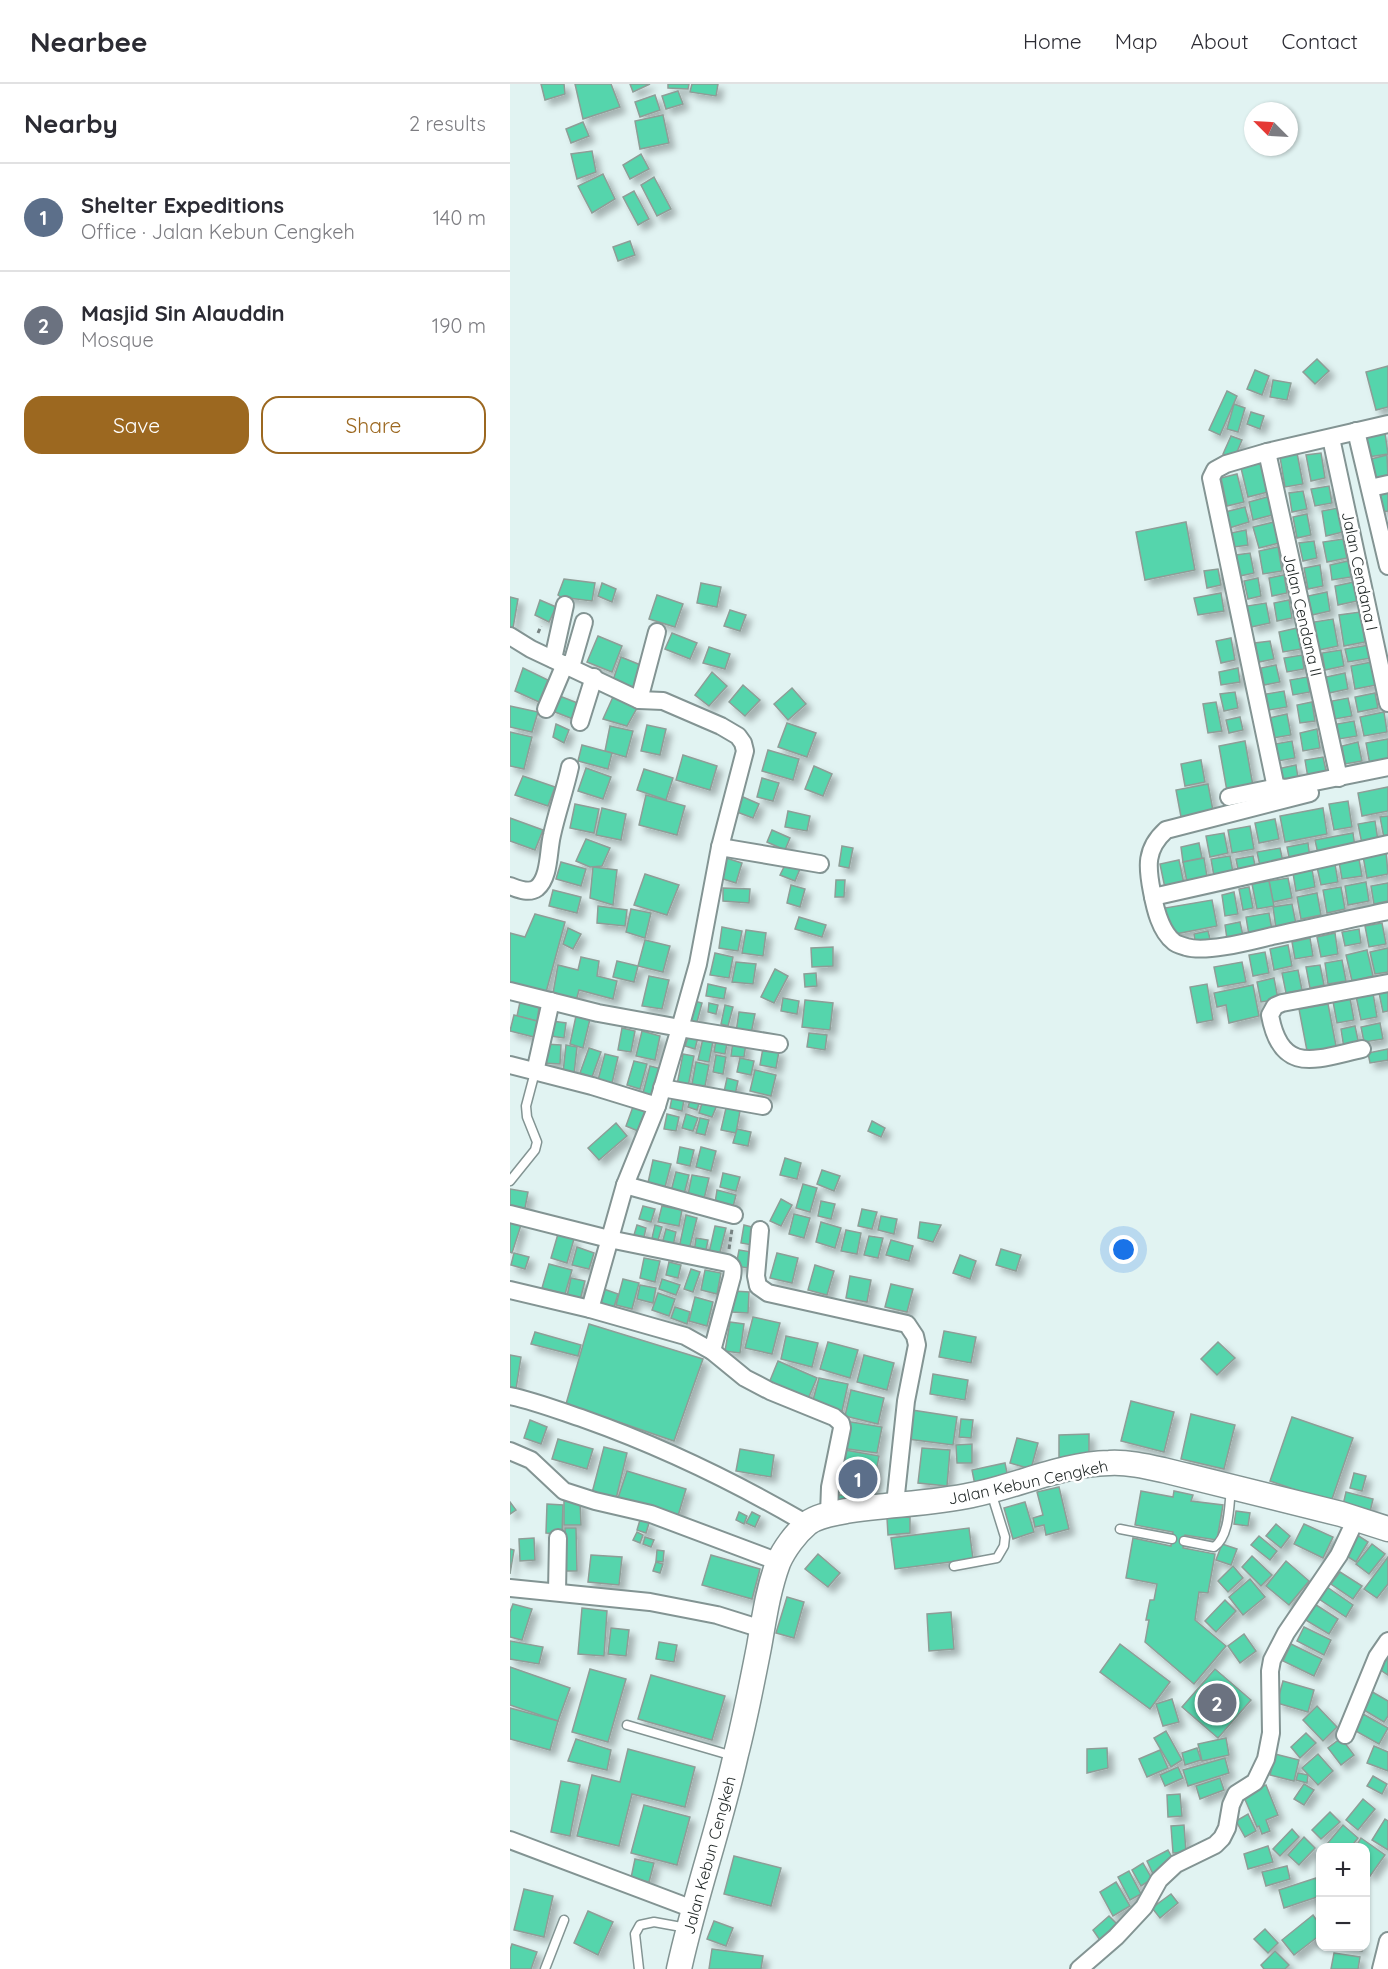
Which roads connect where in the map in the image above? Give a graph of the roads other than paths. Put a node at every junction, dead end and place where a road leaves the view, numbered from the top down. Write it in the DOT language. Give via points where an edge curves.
graph roads {
  1 [pos="1388,424"];
  2 [pos="1356,431"];
  3 [pos="1331,438"];
  4 [pos="1267,452"];
  5 [pos="1388,484"];
  6 [pos="1370,488"];
  7 [pos="1387,555"];
  8 [pos="566,605"];
  9 [pos="584,622"];
  10 [pos="657,632"];
  11 [pos="510,636"];
  12 [pos="563,663"];
  13 [pos="594,677"];
  14 [pos="639,700"];
  15 [pos="1388,703"];
  16 [pos="546,710"];
  17 [pos="580,722"];
  18 [pos="1388,766"];
  19 [pos="570,767"];
  20 [pos="1388,777"];
  21 [pos="1339,778"];
  22 [pos="1275,782"];
  23 [pos="1229,797"];
  24 [pos="1388,844"];
  25 [pos="720,847"];
  26 [pos="820,864"];
  27 [pos="510,886"];
  28 [pos="1153,897"];
  29 [pos="1388,910"];
  30 [pos="1388,983"];
  31 [pos="510,991"];
  32 [pos="552,1001"];
  33 [pos="680,1028"];
  34 [pos="779,1044"];
  35 [pos="1362,1049"];
  36 [pos="510,1065"];
  37 [pos="535,1072"];
  38 [pos="662,1088"];
  39 [pos="657,1106"];
  40 [pos="763,1106"];
  41 [pos="510,1181"];
  42 [pos="625,1185"];
  43 [pos="510,1214"];
  44 [pos="734,1215"];
  45 [pos="760,1230"];
  46 [pos="609,1239"];
  47 [pos="510,1290"];
  48 [pos="590,1309"];
  49 [pos="712,1351"];
  50 [pos="510,1396"];
  51 [pos="510,1451"];
  52 [pos="1231,1487"];
  53 [pos="991,1492"];
  54 [pos="895,1504"];
  55 [pos="818,1519"];
  56 [pos="1356,1519"];
  57 [pos="1388,1528"];
  58 [pos="1120,1529"];
  59 [pos="558,1538"];
  60 [pos="1172,1539"];
  61 [pos="1184,1541"];
  62 [pos="779,1562"];
  63 [pos="954,1566"];
  64 [pos="510,1588"];
  65 [pos="557,1592"];
  66 [pos="762,1629"];
  67 [pos="1388,1641"];
  68 [pos="627,1725"];
  69 [pos="1345,1735"];
  70 [pos="736,1756"];
  71 [pos="510,1840"];
  72 [pos="690,1919"];
  73 [pos="564,1920"];
  74 [pos="1388,1941"];
  75 [pos="545,1969"];
  76 [pos="639,1969"];
  77 [pos="679,1969"];
  78 [pos="1079,1969"];
  79 [pos="1381,1969"];
  1 -- 2 [label="street"];
  2 -- 3 [label="street"];
  2 -- 6 [label="street"];
  3 -- 4 [label="street"];
  3 -- 15 [label="street, Jalan Cendana I"];
  4 -- 21 [label="street, Jalan Cendana II"];
  4 -- 22 [label="street" via="1226,464 1215,470 1211,478"];
  5 -- 6 [label="street"];
  6 -- 7 [label="street"];
  8 -- 12 [label="street"];
  9 -- 12 [label="street"];
  10 -- 14 [label="street"];
  11 -- 12 [label="street"];
  12 -- 13 [label="street"];
  12 -- 16 [label="street"];
  13 -- 14 [label="street"];
  13 -- 17 [label="street"];
  14 -- 25 [label="street" via="663,701 730,731 743,743 745,751"];
  18 -- 21 [label="street"];
  19 -- 27 [label="street" via="545,875 537,888 530,891"];
  20 -- 28 [label="street" via="1166,830 1148,858"];
  21 -- 22 [label="street" via="1285,788"];
  22 -- 23 [label="street"];
  24 -- 28 [label="street"];
  25 -- 26 [label="street"];
  25 -- 33 [label="street" via="698,964"];
  28 -- 29 [label="street" via="1165,931 1174,942 1187,948 1236,944"];
  30 -- 35 [label="street" via="1282,1003 1270,1015 1279,1045 1292,1056 1316,1059"];
  31 -- 32 [label="street"];
  32 -- 33 [label="street"];
  32 -- 37 [label="street"];
  33 -- 34 [label="street"];
  33 -- 38 [label="street"];
  36 -- 37 [label="street"];
  37 -- 39 [label="street"];
  37 -- 41 [label="lane" via="526,1106 537,1142"];
  38 -- 39 [label="street"];
  38 -- 40 [label="street"];
  39 -- 42 [label="street"];
  42 -- 44 [label="street"];
  42 -- 46 [label="street"];
  43 -- 46 [label="street"];
  45 -- 54 [label="street" via="756,1276 758,1286 768,1293 907,1324 915,1336 917,1345 906,1401"];
  46 -- 48 [label="street"];
  46 -- 49 [label="street" via="727,1263 733,1269"];
  47 -- 48 [label="street"];
  48 -- 49 [label="street" via="685,1336"];
  49 -- 55 [label="street" via="745,1378 841,1423 830,1487"];
  50 -- 55 [label="street" via="619,1432"];
  51 -- 62 [label="street" via="531,1460 564,1491 651,1514"];
  52 -- 53 [label="street, Jalan Kebun Cengkeh" via="1140,1465 1106,1463 1057,1472"];
  52 -- 56 [label="street, Jalan Kebun Cengkeh"];
  52 -- 61 [label="lane" via="1221,1542 1214,1547"];
  53 -- 54 [label="street, Jalan Kebun Cengkeh"];
  53 -- 63 [label="lane" via="1005,1537 1004,1546 997,1558"];
  54 -- 55 [label="street, Jalan Kebun Cengkeh"];
  55 -- 62 [label="street, Jalan Kebun Cengkeh" via="792,1540"];
  56 -- 57 [label="street, Jalan Kebun Cengkeh"];
  56 -- 78 [label="street" via="1339,1555 1272,1660 1271,1733 1266,1759 1255,1782 1236,1794 1222,1838 1176,1864 1159,1880 1144,1907"];
  58 -- 60 [label="lane"];
  59 -- 65 [label="street"];
  62 -- 66 [label="street, Jalan Kebun Cengkeh"];
  64 -- 65 [label="street"];
  65 -- 66 [label="street" via="650,1602 717,1615"];
  66 -- 70 [label="street, Jalan Kebun Cengkeh"];
  67 -- 69 [label="street"];
  68 -- 70 [label="lane"];
  70 -- 72 [label="street, Jalan Kebun Cengkeh"];
  71 -- 72 [label="street"];
  72 -- 76 [label="lane" via="640,1925 635,1934"];
  72 -- 77 [label="street, Jalan Kebun Cengkeh"];
  73 -- 75 [label="lane"];
  74 -- 79 [label="street"];
}
